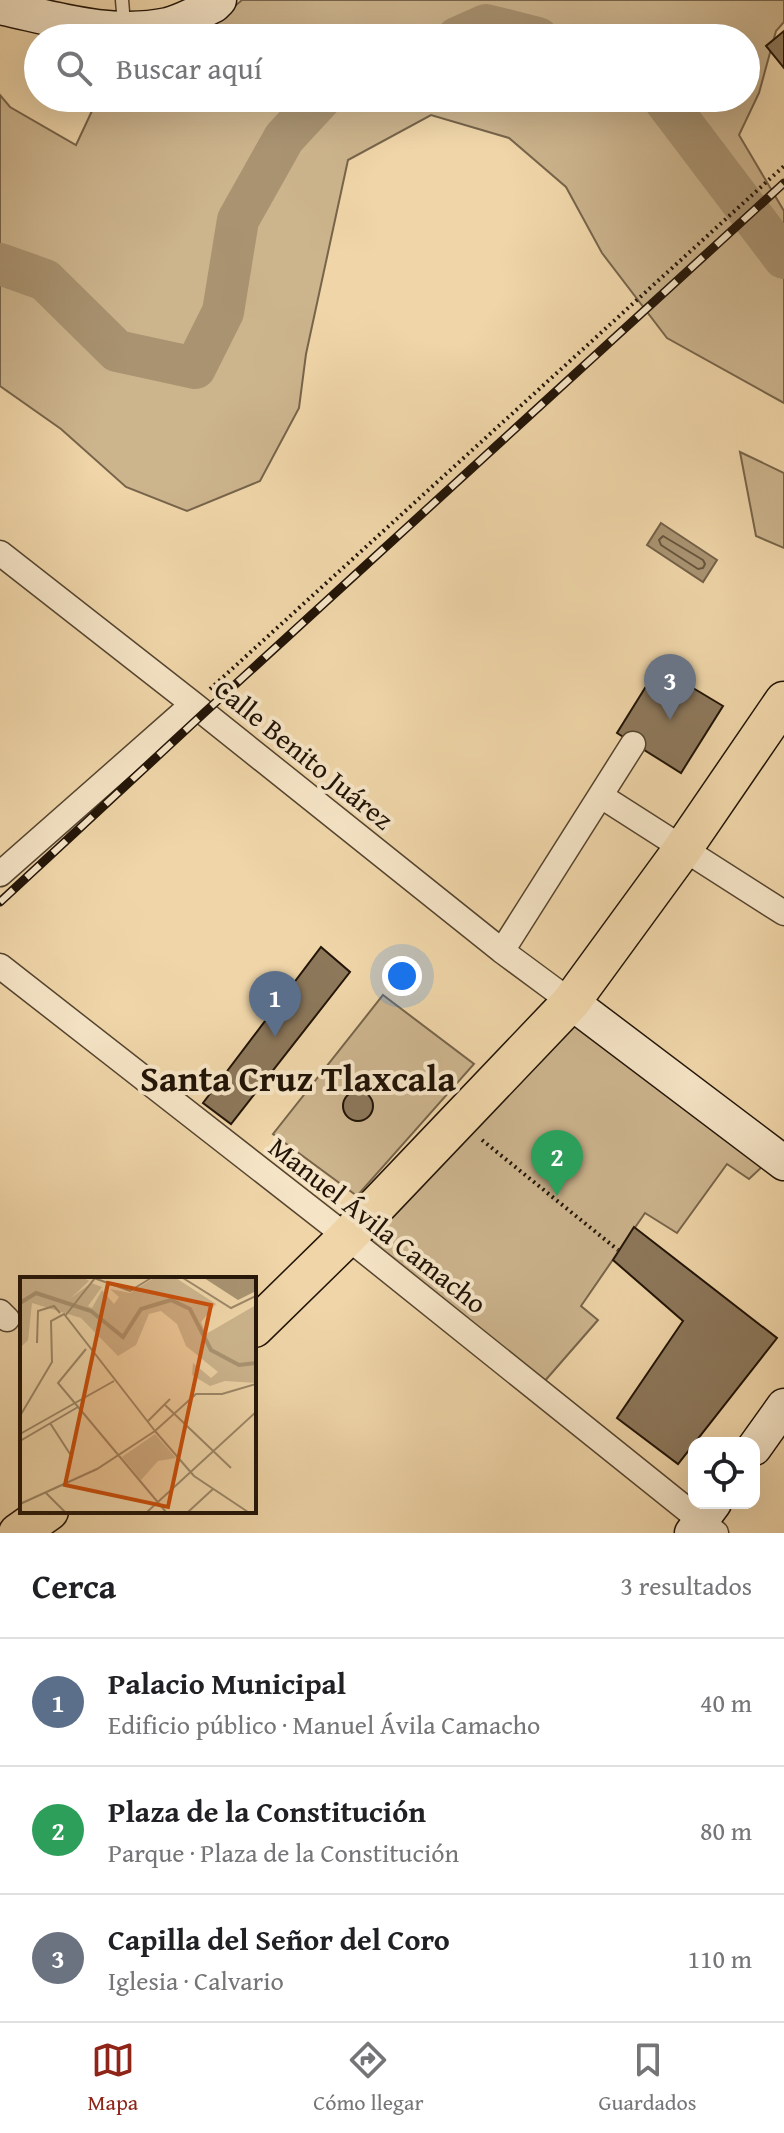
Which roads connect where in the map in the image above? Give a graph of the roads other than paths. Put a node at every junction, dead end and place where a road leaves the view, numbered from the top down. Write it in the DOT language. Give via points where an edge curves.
graph roads {
  1 [pos="215,2"];
  2 [pos="0,7"];
  3 [pos="124,15"];
  4 [pos="75,24"];
  5 [pos="97,24"];
  6 [pos="0,553"];
  7 [pos="784,701"];
  8 [pos="193,704"];
  9 [pos="633,744"];
  10 [pos="601,796"];
  11 [pos="682,850"];
  12 [pos="0,874"];
  13 [pos="784,913"];
  14 [pos="502,951"];
  15 [pos="0,966"];
  16 [pos="571,1002"];
  17 [pos="784,1163"];
  18 [pos="347,1237"];
  19 [pos="256,1326"];
  20 [pos="784,1406"];
  21 [pos="760,1440"];
  22 [pos="46,1513"];
  23 [pos="706,1523"];
  24 [pos="18,1533"];
  1 -- 3 [label="main road" via="170,24"];
  2 -- 4 [label="main road"];
  3 -- 5 [label="main road"];
  6 -- 8 [label="street, Calle Benito Juárez"];
  7 -- 11 [label="main road"];
  8 -- 12 [label="street"];
  8 -- 14 [label="street, Calle Benito Juárez"];
  9 -- 10 [label="street"];
  10 -- 11 [label="street"];
  10 -- 14 [label="street"];
  11 -- 13 [label="street"];
  11 -- 16 [label="main road"];
  14 -- 16 [label="street, Calle Benito Juárez"];
  15 -- 18 [label="street, Manuel Ávila Camacho"];
  16 -- 17 [label="main road"];
  16 -- 18 [label="main road"];
  18 -- 19 [label="main road"];
  18 -- 23 [label="street, Manuel Ávila Camacho"];
  20 -- 21 [label="main road"];
  22 -- 24 [label="main road"];
}
